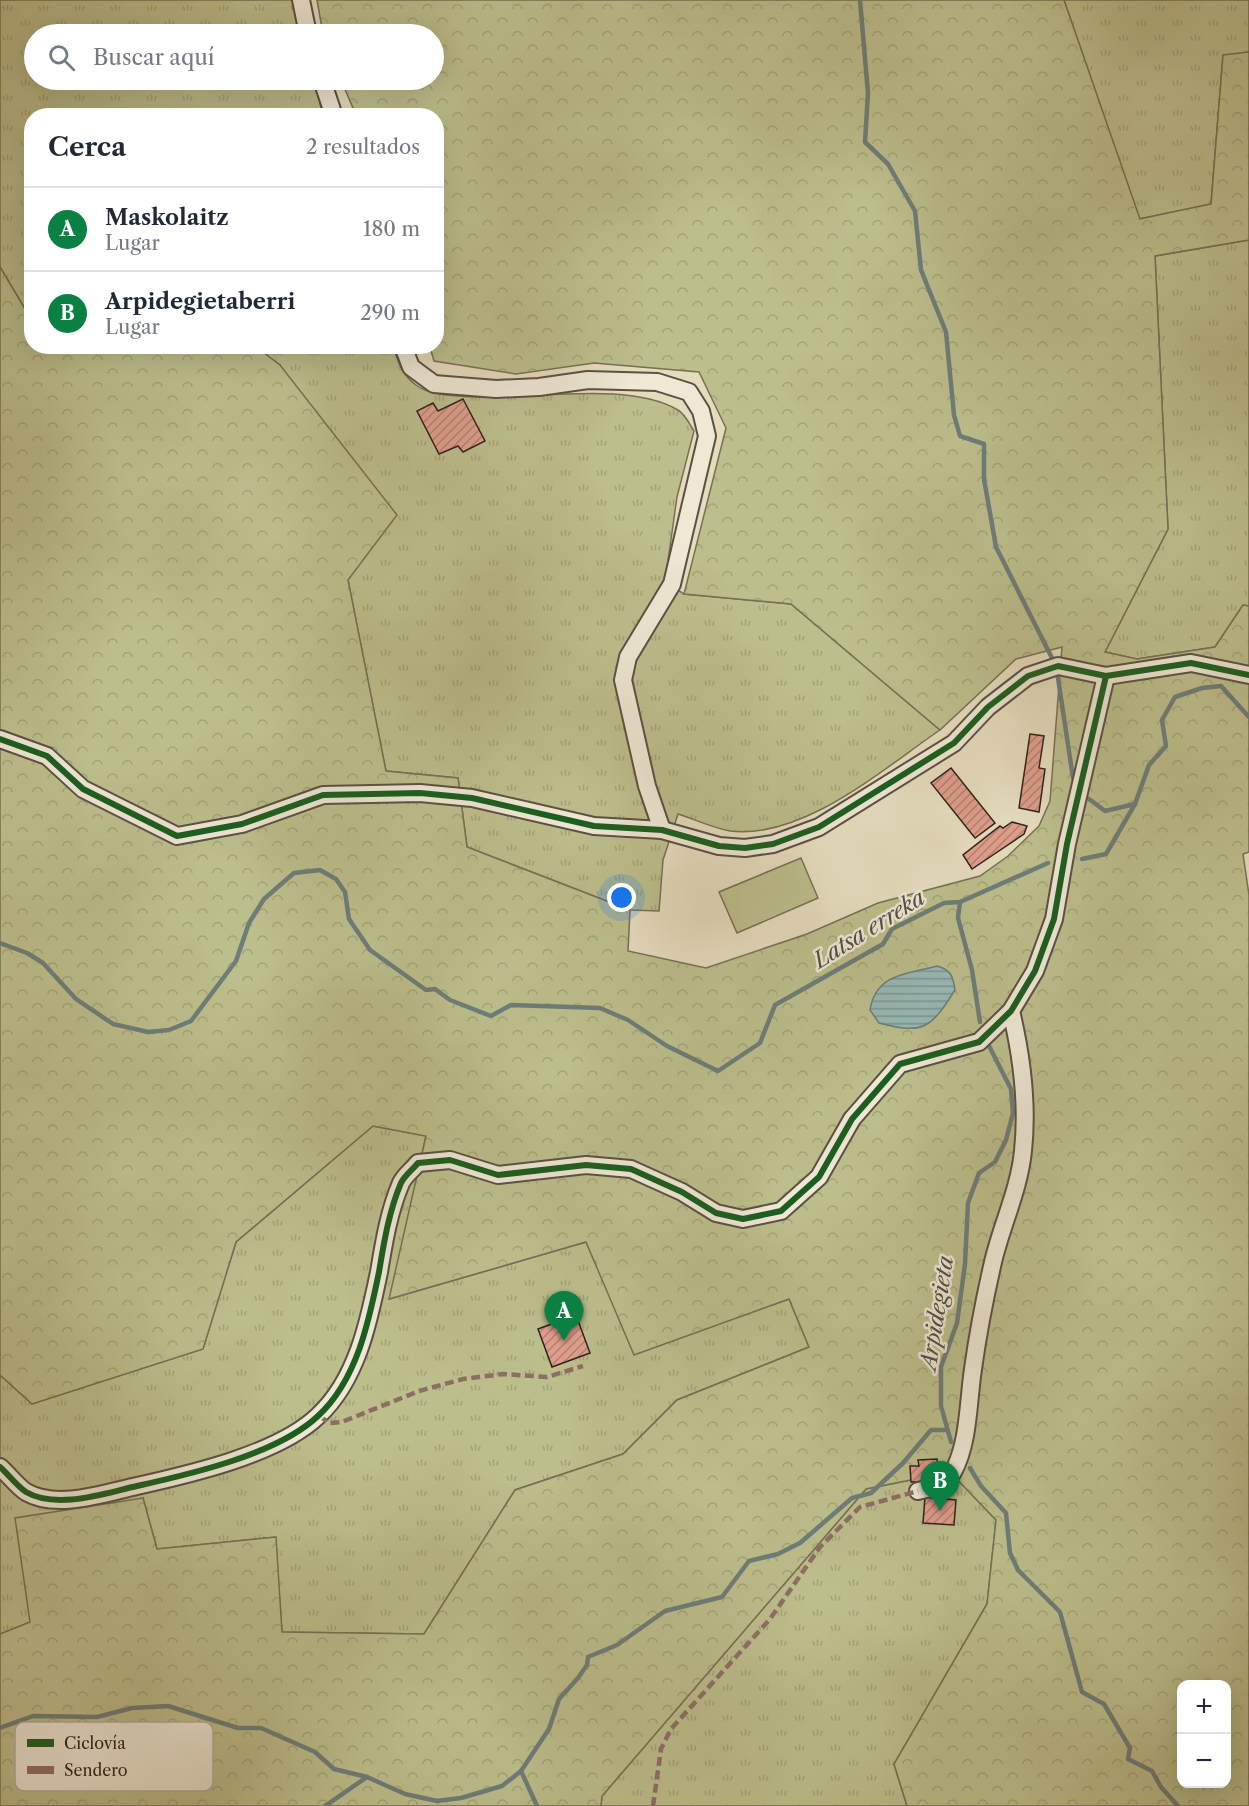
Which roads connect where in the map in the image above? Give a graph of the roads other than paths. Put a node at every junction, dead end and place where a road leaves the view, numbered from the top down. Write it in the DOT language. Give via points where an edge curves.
graph roads {
  1 [pos="301,0"];
  2 [pos="306,24"];
  3 [pos="325,90"];
  4 [pos="331,108"];
  5 [pos="406,354"];
  6 [pos="1249,675"];
  7 [pos="1106,676"];
  8 [pos="0,739"];
  9 [pos="662,830"];
  10 [pos="1011,1011"];
  11 [pos="0,1467"];
  12 [pos="918,1491"];
  1 -- 2 [label="street"];
  3 -- 4 [label="street"];
  5 -- 9 [label="street" via="411,367 434,384 495,389 588,380 657,382 689,392 701,411 707,436 672,584 628,657 623,680 647,786"];
  6 -- 7 [label="street" via="1191,663"];
  7 -- 9 [label="street" via="1058,666 1028,676 988,707 954,743 819,827 773,844 719,846"];
  7 -- 10 [label="street" via="1067,844 1054,920 1035,971"];
  8 -- 9 [label="street" via="47,756 83,789 177,836 242,825 323,795 420,793 472,798 594,826"];
  10 -- 11 [label="street" via="979,1042 900,1064 852,1119 819,1177 781,1211 744,1219 716,1213 682,1192 631,1169 586,1164 498,1175 450,1160 418,1163 401,1181 357,1357 339,1391 319,1416 293,1435 181,1477 52,1501 26,1492"];
  10 -- 12 [label="street" via="1024,1088 1023,1151 1015,1195 994,1260 961,1453 952,1474 939,1485"];
}
